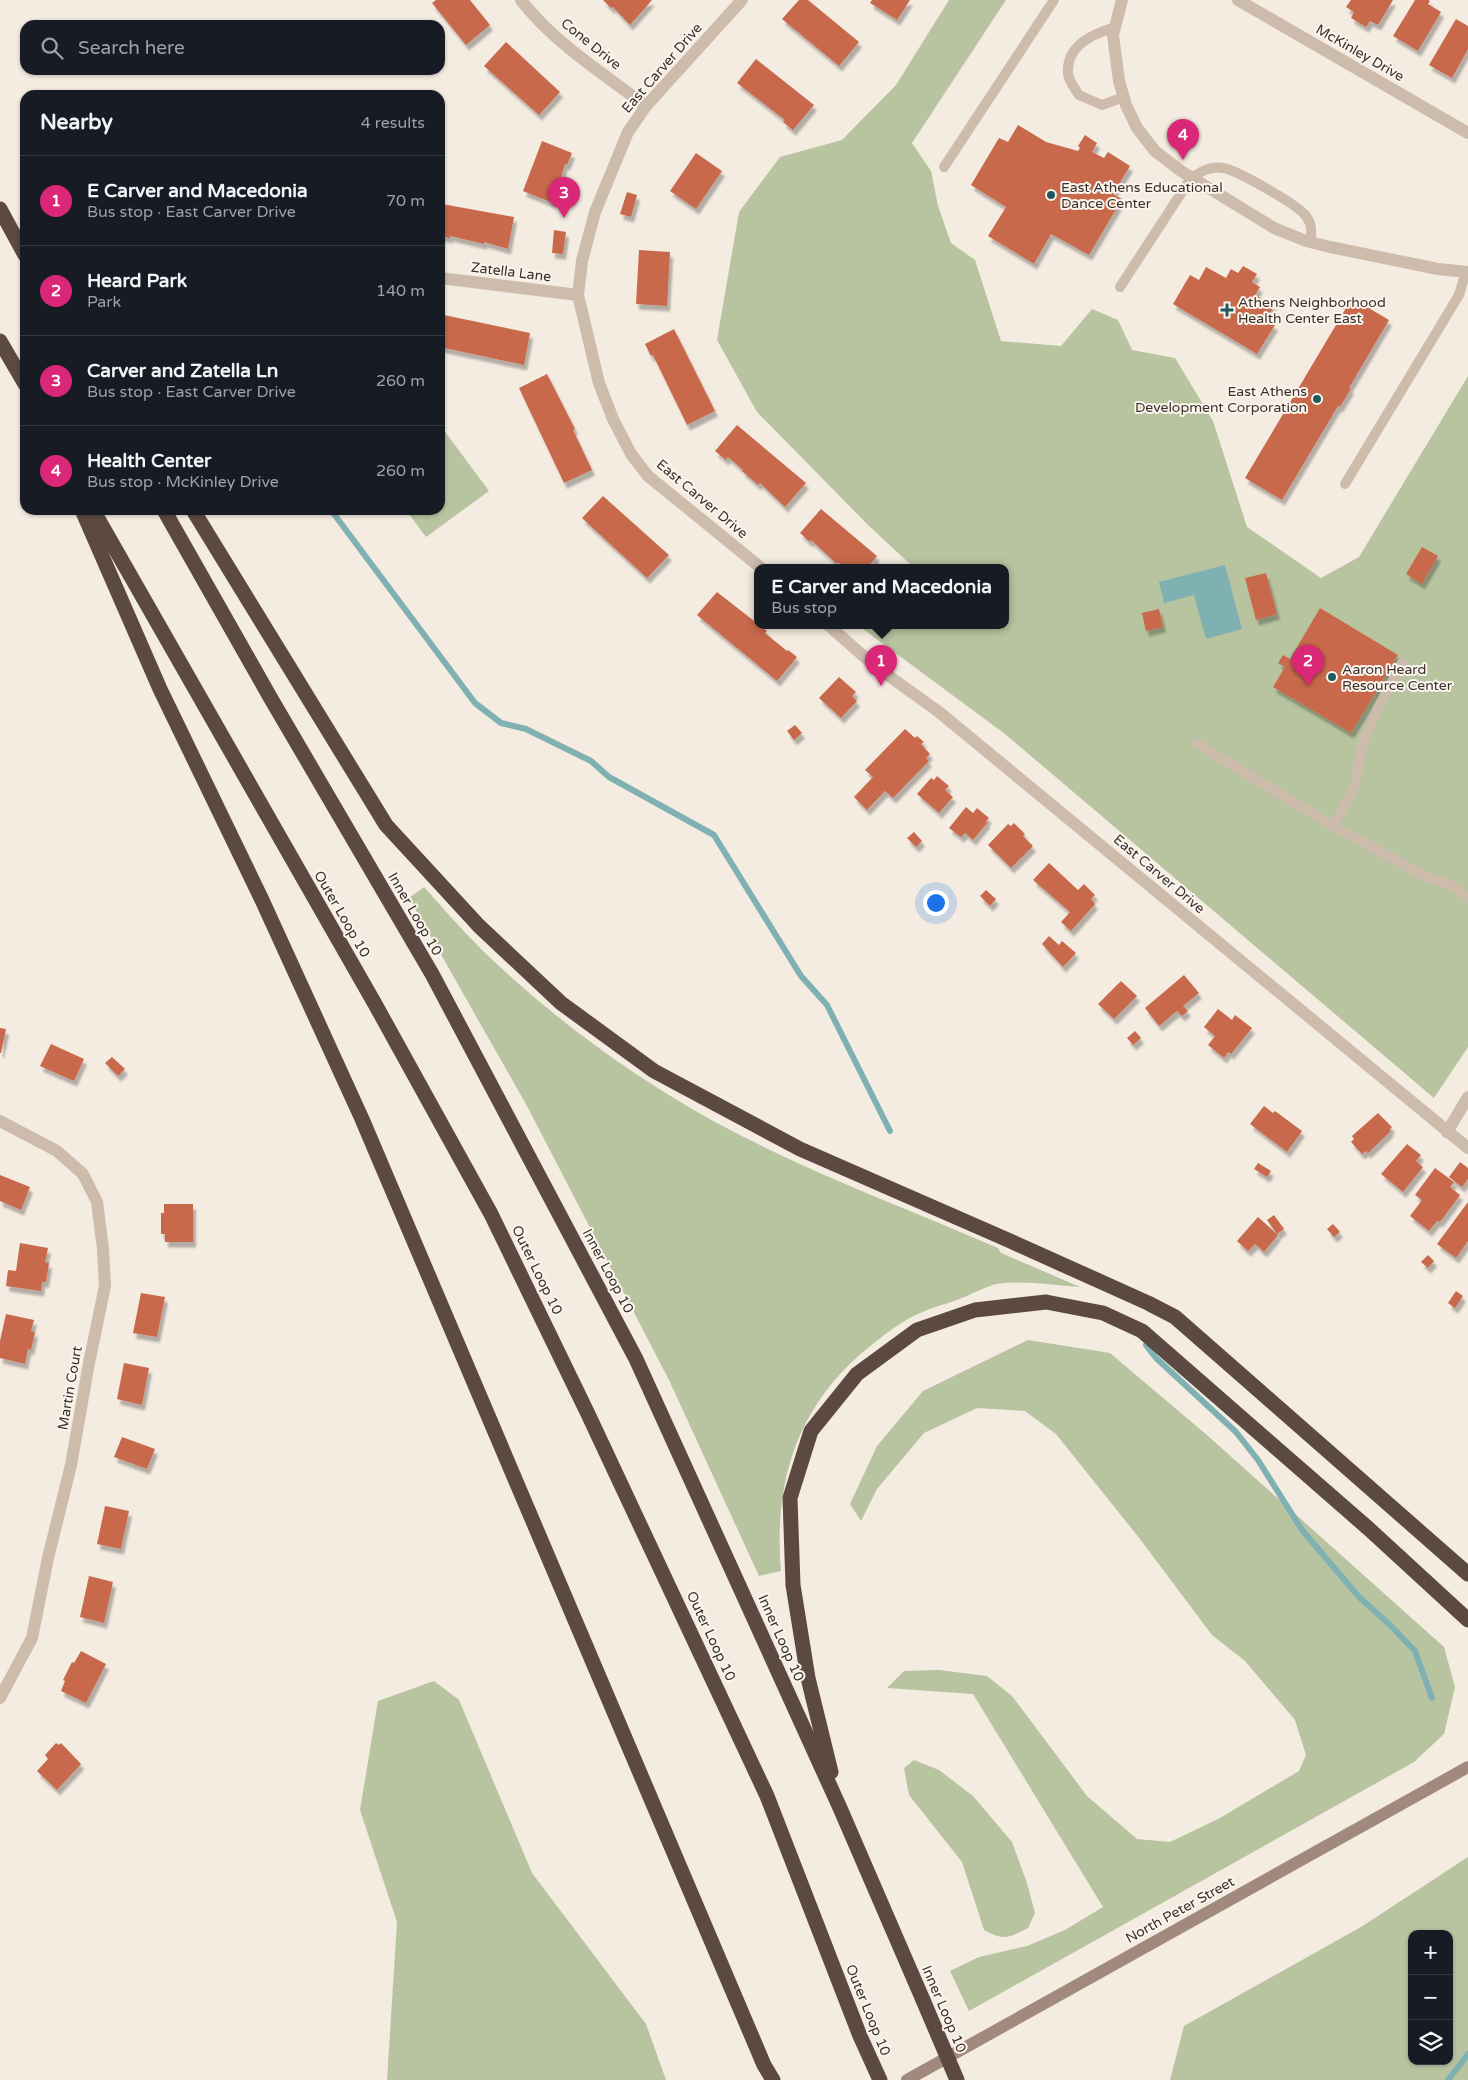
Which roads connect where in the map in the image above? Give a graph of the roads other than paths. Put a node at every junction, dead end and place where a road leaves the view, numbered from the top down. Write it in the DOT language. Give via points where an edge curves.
graph roads {
  1 [pos="521,0"];
  2 [pos="742,0"];
  3 [pos="1054,0"];
  4 [pos="1122,0"];
  5 [pos="1238,0"];
  6 [pos="1115,27"];
  7 [pos="1124,97"];
  8 [pos="646,106"];
  9 [pos="1468,133"];
  10 [pos="944,166"];
  11 [pos="1191,178"];
  12 [pos="0,208"];
  13 [pos="20,238"];
  14 [pos="1310,242"];
  15 [pos="20,246"];
  16 [pos="1467,272"];
  17 [pos="445,279"];
  18 [pos="1120,287"];
  19 [pos="578,295"];
  20 [pos="0,341"];
  21 [pos="20,375"];
  22 [pos="1345,484"];
  23 [pos="84,515"];
  24 [pos="96,515"];
  25 [pos="167,515"];
  26 [pos="196,515"];
  27 [pos="756,564"];
  28 [pos="833,629"];
  29 [pos="1402,663"];
  30 [pos="1196,743"];
  31 [pos="1333,826"];
  32 [pos="1468,898"];
  33 [pos="1468,1097"];
  34 [pos="0,1121"];
  35 [pos="1447,1132"];
  36 [pos="1468,1148"];
  37 [pos="1468,1574"];
  38 [pos="1455,1608"];
  39 [pos="1468,1620"];
  40 [pos="1468,1633"];
  41 [pos="0,1698"];
  42 [pos="1468,1767"];
  43 [pos="840,1808"];
  44 [pos="764,2072"];
  45 [pos="774,2080"];
  46 [pos="880,2080"];
  47 [pos="907,2080"];
  48 [pos="957,2080"];
  1 -- 8 [label="street, Cone Drive" via="534,17 554,34"];
  2 -- 8 [label="street, East Carver Drive"];
  3 -- 10 [label="lane"];
  4 -- 6 [label="street"];
  5 -- 9 [label="street, McKinley Drive"];
  6 -- 7 [label="street" via="1115,57"];
  6 -- 7 [label="lane" via="1081,41 1069,62 1068,75 1079,95 1102,105"];
  7 -- 11 [label="street" via="1137,128 1155,151"];
  8 -- 19 [label="street, East Carver Drive" via="628,132 595,212 582,261"];
  11 -- 14 [label="street" via="1274,228"];
  11 -- 14 [label="lane" via="1206,168 1224,168 1244,177 1299,208 1312,230"];
  11 -- 18 [label="lane"];
  12 -- 13 [label="highway"];
  12 -- 15 [label="highway"];
  14 -- 16 [label="street"];
  16 -- 22 [label="lane" via="1459,295"];
  17 -- 19 [label="street, Zatella Lane"];
  19 -- 27 [label="street, East Carver Drive" via="599,384 630,454 648,476"];
  20 -- 21 [label="highway"];
  23 -- 44 [label="highway" via="164,697 362,1119"];
  24 -- 46 [label="highway, Outer Loop 10" via="491,1214 767,1796"];
  25 -- 43 [label="highway, Inner Loop 10" via="432,974 636,1359"];
  26 -- 37 [label="highway" via="386,825 478,926 561,1003 654,1071 800,1149 1148,1303 1175,1318"];
  28 -- 35 [label="street, East Carver Drive" via="875,666 939,712"];
  29 -- 31 [label="lane" via="1361,748 1355,786"];
  30 -- 31 [label="lane"];
  31 -- 32 [label="lane" via="1425,876 1452,886"];
  33 -- 35 [label="street"];
  34 -- 41 [label="street, Martin Court" via="57,1150 83,1174 97,1202 105,1286 71,1465 32,1638"];
  35 -- 36 [label="street, East Carver Drive"];
  38 -- 39 [label="highway"];
  38 -- 40 [label="highway"];
  38 -- 43 [label="highway" via="1142,1331 1103,1313 1046,1302 976,1310 917,1330 857,1374 811,1431 790,1498 793,1585 808,1678"];
  42 -- 47 [label="street, North Peter Street"];
  43 -- 48 [label="highway, Inner Loop 10, bridge"];
  44 -- 45 [label="highway"];
}
